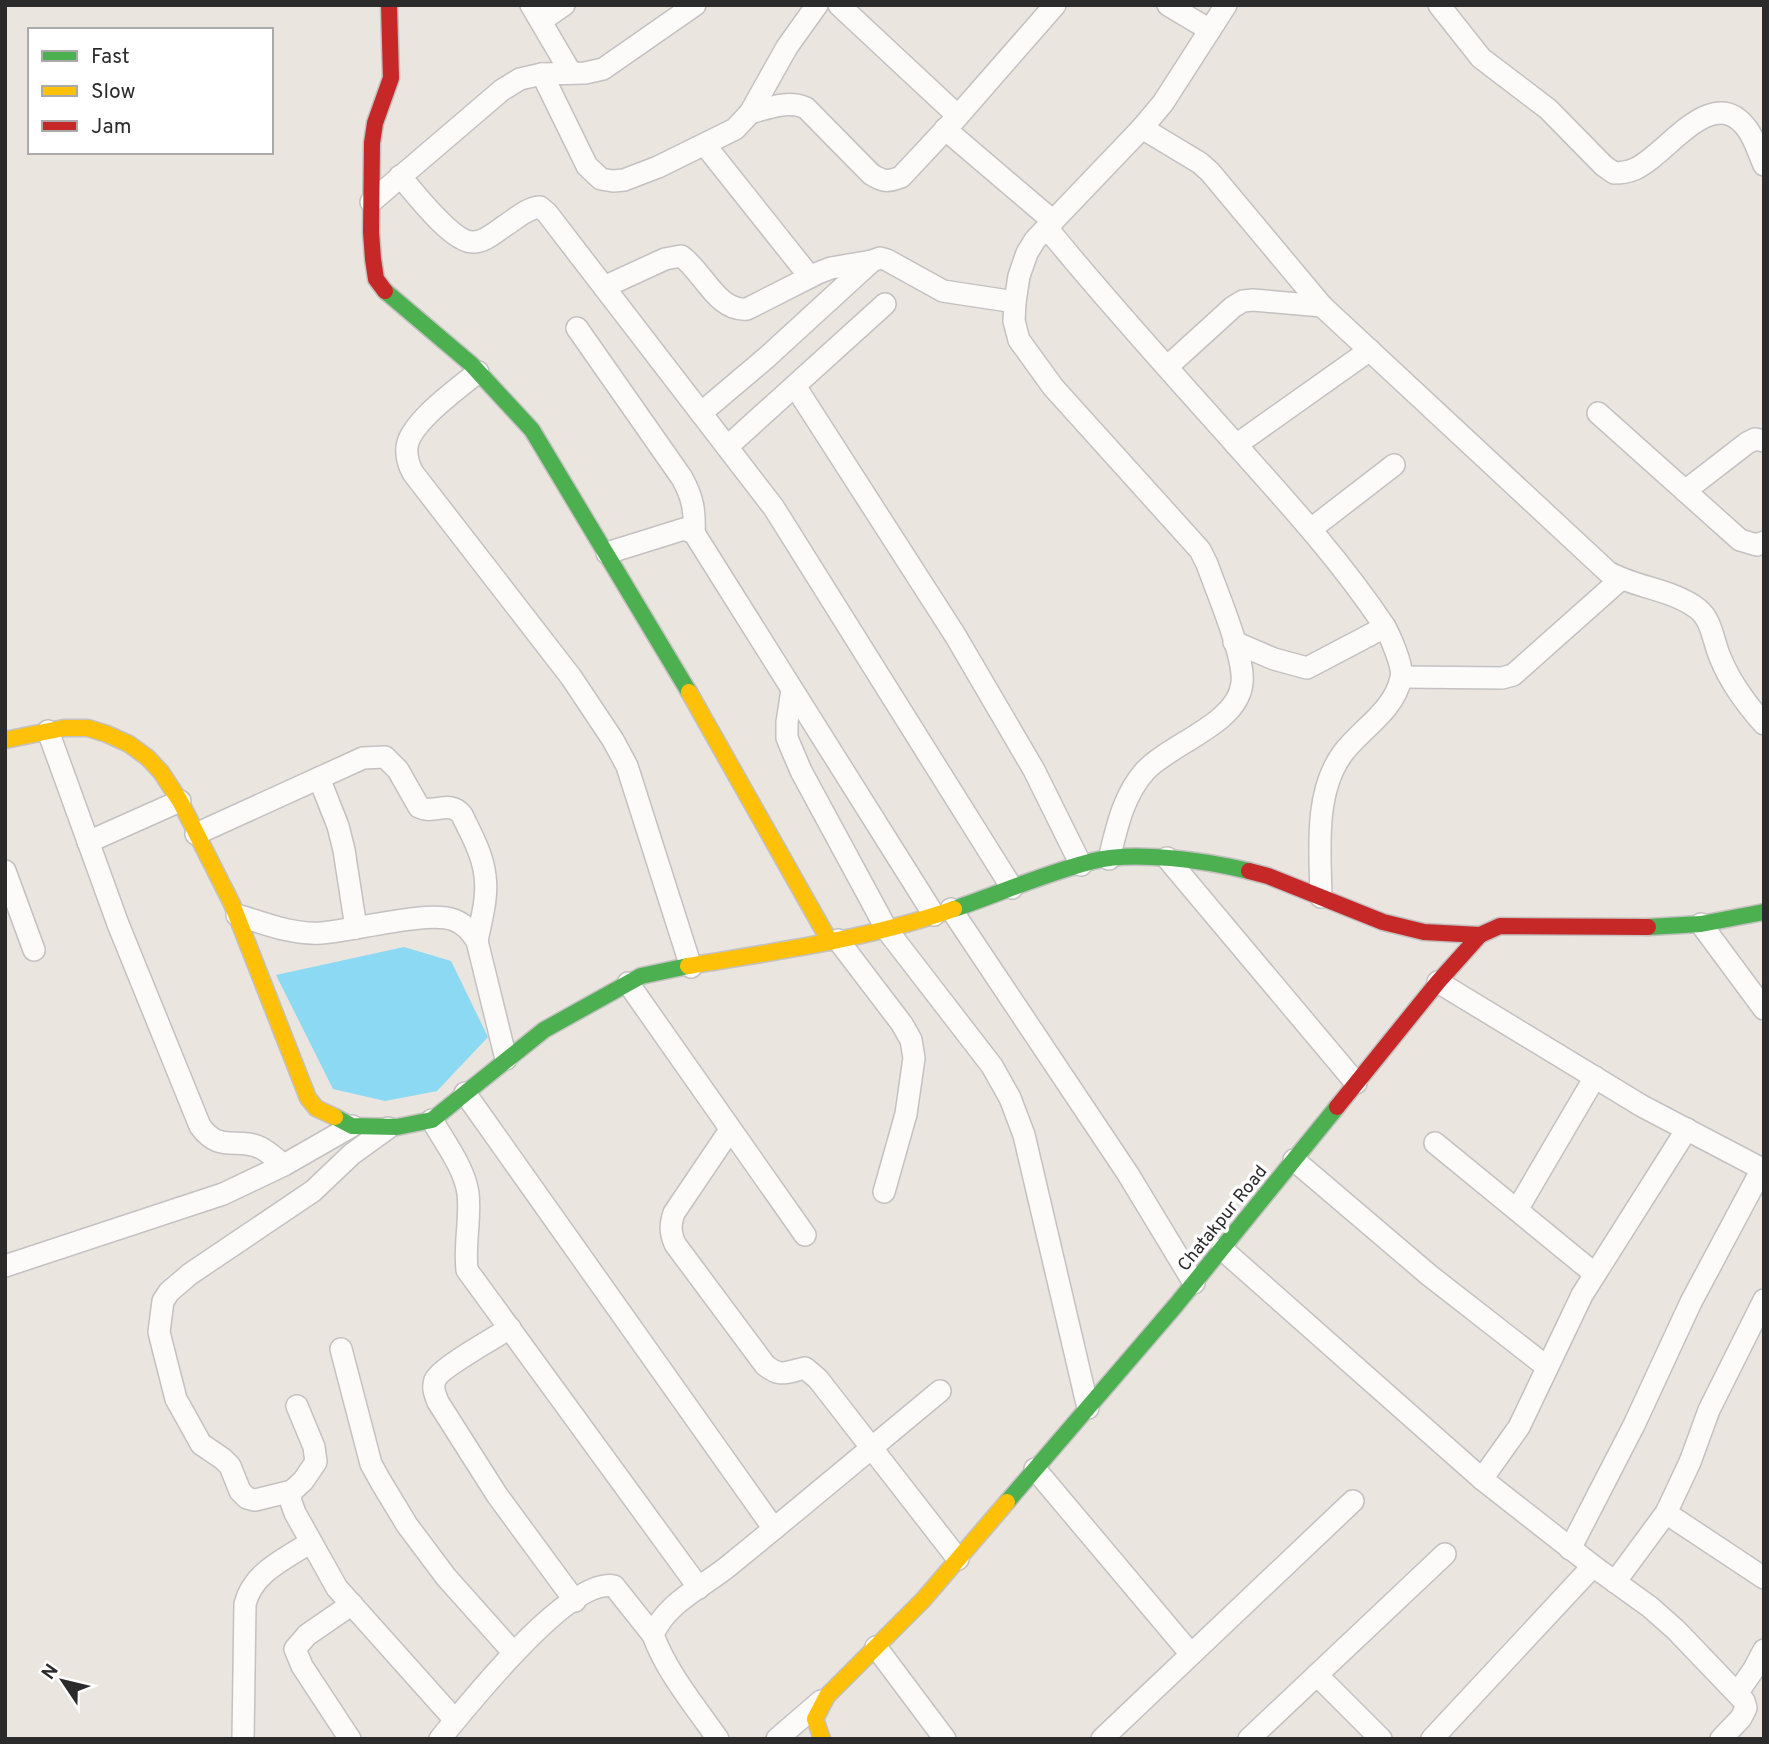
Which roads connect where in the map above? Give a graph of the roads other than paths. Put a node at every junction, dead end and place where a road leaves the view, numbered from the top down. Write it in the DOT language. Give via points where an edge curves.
graph roads {
  1 [pos="388,5"];
  2 [pos="564,5"];
  3 [pos="695,5"];
  4 [pos="817,5"];
  5 [pos="839,5"];
  6 [pos="1055,5"];
  7 [pos="1168,5"];
  8 [pos="1226,5"];
  9 [pos="1440,5"];
  10 [pos="536,13"];
  11 [pos="1210,30"];
  12 [pos="542,74"];
  13 [pos="570,74"];
  14 [pos="750,113"];
  15 [pos="952,122"];
  16 [pos="1142,128"];
  17 [pos="705,145"];
  18 [pos="1762,155"];
  19 [pos="400,176"];
  20 [pos="371,202"];
  21 [pos="1050,224"];
  22 [pos="872,261"];
  23 [pos="810,276"];
  24 [pos="604,287"];
  25 [pos="1014,302"];
  26 [pos="885,304"];
  27 [pos="1322,306"];
  28 [pos="578,328"];
  29 [pos="1370,351"];
  30 [pos="1167,367"];
  31 [pos="478,372"];
  32 [pos="795,386"];
  33 [pos="701,413"];
  34 [pos="1598,413"];
  35 [pos="1764,441"];
  36 [pos="1237,445"];
  37 [pos="727,447"];
  38 [pos="1394,465"];
  39 [pos="1685,491"];
  40 [pos="1311,529"];
  41 [pos="694,533"];
  42 [pos="1764,542"];
  43 [pos="607,553"];
  44 [pos="1620,579"];
  45 [pos="1385,627"];
  46 [pos="1234,642"];
  47 [pos="1402,677"];
  48 [pos="792,690"];
  49 [pos="1764,724"];
  50 [pos="48,731"];
  51 [pos="5,740"];
  52 [pos="319,778"];
  53 [pos="180,801"];
  54 [pos="197,834"];
  55 [pos="88,842"];
  56 [pos="1167,858"];
  57 [pos="1109,859"];
  58 [pos="1081,865"];
  59 [pos="5,871"];
  60 [pos="1012,888"];
  61 [pos="1321,897"];
  62 [pos="943,912"];
  63 [pos="1764,912"];
  64 [pos="237,915"];
  65 [pos="1701,924"];
  66 [pos="356,928"];
  67 [pos="887,930"];
  68 [pos="1480,936"];
  69 [pos="834,941"];
  70 [pos="477,942"];
  71 [pos="34,950"];
  72 [pos="691,967"];
  73 [pos="1438,982"];
  74 [pos="628,983"];
  75 [pos="1764,1009"];
  76 [pos="506,1059"];
  77 [pos="1595,1077"];
  78 [pos="1356,1083"];
  79 [pos="465,1093"];
  80 [pos="432,1120"];
  81 [pos="352,1126"];
  82 [pos="388,1128"];
  83 [pos="1687,1129"];
  84 [pos="730,1130"];
  85 [pos="1435,1143"];
  86 [pos="1294,1160"];
  87 [pos="284,1165"];
  88 [pos="1763,1169"];
  89 [pos="884,1192"];
  90 [pos="1517,1210"];
  91 [pos="805,1235"];
  92 [pos="1222,1249"];
  93 [pos="5,1266"];
  94 [pos="1595,1275"];
  95 [pos="1194,1283"];
  96 [pos="1764,1300"];
  97 [pos="510,1328"];
  98 [pos="341,1349"];
  99 [pos="1547,1367"];
  100 [pos="940,1391"];
  101 [pos="297,1406"];
  102 [pos="1088,1408"];
  103 [pos="872,1448"];
  104 [pos="1035,1469"];
  105 [pos="1482,1479"];
  106 [pos="292,1491"];
  107 [pos="1353,1501"];
  108 [pos="1666,1513"];
  109 [pos="774,1529"];
  110 [pos="311,1542"];
  111 [pos="1570,1549"];
  112 [pos="1445,1554"];
  113 [pos="958,1559"];
  114 [pos="1592,1566"];
  115 [pos="1764,1578"];
  116 [pos="1615,1582"];
  117 [pos="699,1588"];
  118 [pos="575,1601"];
  119 [pos="352,1604"];
  120 [pos="653,1635"];
  121 [pos="876,1647"];
  122 [pos="1764,1650"];
  123 [pos="513,1652"];
  124 [pos="1190,1653"];
  125 [pos="1317,1675"];
  126 [pos="1738,1692"];
  127 [pos="827,1696"];
  128 [pos="455,1720"];
  129 [pos="243,1739"];
  130 [pos="350,1739"];
  131 [pos="440,1739"];
  132 [pos="718,1739"];
  133 [pos="777,1739"];
  134 [pos="822,1739"];
  135 [pos="945,1739"];
  136 [pos="1102,1739"];
  137 [pos="1249,1739"];
  138 [pos="1381,1739"];
  139 [pos="1432,1739"];
  140 [pos="1721,1739"];
  1 -- 20 [label="street" via="391,78 375,123"];
  2 -- 10 [label="street"];
  3 -- 13 [label="street" via="603,69"];
  4 -- 14 [label="street"];
  5 -- 15 [label="street"];
  6 -- 15 [label="street"];
  7 -- 11 [label="street"];
  8 -- 11 [label="street"];
  9 -- 18 [label="street" via="1481,58 1548,108 1614,173 1636,169 1689,127 1715,113 1741,121"];
  10 -- 13 [label="street"];
  11 -- 16 [label="street"];
  12 -- 13 [label="street"];
  12 -- 17 [label="street" via="587,166 601,179 625,180"];
  12 -- 19 [label="street" via="520,79 502,90"];
  14 -- 15 [label="street" via="798,104 871,174 889,182 901,177"];
  14 -- 17 [label="street" via="735,130"];
  15 -- 21 [label="street"];
  16 -- 21 [label="street"];
  16 -- 27 [label="street" via="1210,172"];
  17 -- 23 [label="street"];
  19 -- 20 [label="street"];
  19 -- 24 [label="street" via="437,219 474,242 532,207 540,207"];
  20 -- 31 [label="street" via="376,279 386,293"];
  21 -- 25 [label="street" via="1027,253"];
  21 -- 30 [label="street"];
  22 -- 23 [label="street"];
  22 -- 25 [label="street" via="887,260 943,290"];
  22 -- 33 [label="street"];
  23 -- 24 [label="street" via="738,310 725,303 681,256 665,258"];
  24 -- 33 [label="street"];
  25 -- 46 [label="street" via="1019,340 1035,363 1200,550"];
  26 -- 32 [label="street"];
  27 -- 29 [label="street"];
  27 -- 30 [label="street" via="1243,301"];
  28 -- 41 [label="street" via="682,478 695,508"];
  29 -- 36 [label="street"];
  29 -- 44 [label="street" via="1568,537"];
  30 -- 36 [label="street"];
  31 -- 43 [label="street" via="532,430"];
  31 -- 72 [label="street" via="414,431 407,445 407,462 614,740 627,766"];
  32 -- 37 [label="street"];
  32 -- 58 [label="street" via="956,635 1034,770"];
  33 -- 37 [label="street"];
  34 -- 39 [label="street"];
  35 -- 39 [label="street" via="1747,443"];
  36 -- 40 [label="street"];
  37 -- 60 [label="street" via="774,508"];
  38 -- 40 [label="street"];
  39 -- 42 [label="street" via="1740,540 1757,545"];
  40 -- 45 [label="street"];
  41 -- 43 [label="street" via="684,529"];
  41 -- 48 [label="street"];
  43 -- 69 [label="street"];
  44 -- 47 [label="street" via="1513,675"];
  44 -- 49 [label="street" via="1699,609 1738,693"];
  45 -- 46 [label="street" via="1307,668"];
  45 -- 47 [label="street"];
  46 -- 57 [label="street" via="1243,681 1240,694 1212,724 1144,772 1122,809"];
  47 -- 61 [label="street" via="1388,705 1344,751 1326,789"];
  48 -- 62 [label="street"];
  48 -- 67 [label="street" via="787,738"];
  50 -- 51 [label="street"];
  50 -- 53 [label="street" via="83,727 116,737 154,763"];
  50 -- 55 [label="street"];
  52 -- 54 [label="street"];
  52 -- 66 [label="street" via="344,850"];
  52 -- 70 [label="street" via="363,758 385,757 419,807 450,806 463,814 485,875"];
  53 -- 54 [label="street"];
  53 -- 55 [label="street"];
  54 -- 64 [label="street"];
  55 -- 87 [label="street" via="200,1126 212,1139 261,1148"];
  56 -- 57 [label="street"];
  56 -- 61 [label="street" via="1246,870"];
  56 -- 78 [label="street"];
  57 -- 58 [label="street"];
  58 -- 60 [label="street"];
  59 -- 71 [label="street"];
  60 -- 62 [label="street"];
  61 -- 68 [label="street" via="1383,922 1424,932"];
  62 -- 67 [label="street"];
  62 -- 95 [label="street" via="1128,1174"];
  63 -- 65 [label="street"];
  64 -- 66 [label="street" via="303,933"];
  64 -- 81 [label="street" via="308,1098 316,1108"];
  65 -- 68 [label="street" via="1500,926"];
  65 -- 75 [label="street"];
  66 -- 70 [label="street" via="441,917 466,927"];
  67 -- 69 [label="street"];
  67 -- 102 [label="street" via="992,1066 1010,1098 1024,1135"];
  68 -- 73 [label="street, Chatakpur Road"];
  69 -- 72 [label="street"];
  69 -- 89 [label="street" via="902,1024 914,1058 906,1114"];
  70 -- 76 [label="street"];
  72 -- 74 [label="street" via="657,972"];
  73 -- 77 [label="street"];
  73 -- 78 [label="street, Chatakpur Road"];
  74 -- 76 [label="street" via="544,1030"];
  74 -- 84 [label="street"];
  76 -- 79 [label="street"];
  77 -- 83 [label="street"];
  77 -- 90 [label="street"];
  78 -- 86 [label="street, Chatakpur Road"];
  79 -- 80 [label="street"];
  79 -- 109 [label="street"];
  80 -- 82 [label="street"];
  80 -- 97 [label="street" via="465,1179 467,1270"];
  81 -- 82 [label="street"];
  81 -- 87 [label="street"];
  82 -- 106 [label="street" via="313,1191 190,1274 163,1301 159,1332 164,1352 177,1399 201,1444 230,1466 247,1498"];
  83 -- 88 [label="street"];
  83 -- 94 [label="street"];
  84 -- 91 [label="street"];
  84 -- 103 [label="street" via="674,1213 670,1234 765,1365 775,1373 804,1368 812,1372"];
  85 -- 90 [label="street"];
  86 -- 92 [label="street, Chatakpur Road"];
  86 -- 99 [label="street" via="1429,1275"];
  87 -- 93 [label="street" via="223,1194"];
  88 -- 111 [label="street" via="1691,1302"];
  90 -- 94 [label="street"];
  92 -- 95 [label="street, Chatakpur Road"];
  92 -- 105 [label="street"];
  94 -- 99 [label="street"];
  95 -- 102 [label="street, Chatakpur Road"];
  96 -- 108 [label="street" via="1709,1410"];
  97 -- 117 [label="street"];
  97 -- 118 [label="street" via="446,1369 436,1377 433,1388 497,1495"];
  98 -- 123 [label="street" via="371,1464 381,1482 446,1577"];
  99 -- 105 [label="street" via="1519,1427"];
  100 -- 103 [label="street"];
  101 -- 106 [label="street" via="316,1462"];
  102 -- 104 [label="street, Chatakpur Road"];
  103 -- 109 [label="street"];
  103 -- 113 [label="street"];
  104 -- 113 [label="street, Chatakpur Road"];
  104 -- 124 [label="street"];
  105 -- 111 [label="street"];
  106 -- 110 [label="street" via="292,1506"];
  107 -- 124 [label="street"];
  108 -- 115 [label="street"];
  108 -- 116 [label="street"];
  109 -- 117 [label="street"];
  110 -- 119 [label="street" via="337,1588"];
  110 -- 129 [label="street" via="265,1571 248,1592"];
  111 -- 114 [label="street"];
  112 -- 125 [label="street"];
  113 -- 121 [label="street, Chatakpur Road"];
  114 -- 116 [label="street"];
  114 -- 139 [label="street"];
  116 -- 126 [label="street" via="1676,1630"];
  117 -- 120 [label="street" via="666,1613"];
  118 -- 120 [label="street" via="605,1584 614,1586"];
  118 -- 123 [label="street"];
  119 -- 128 [label="street"];
  119 -- 130 [label="street" via="307,1634 295,1649"];
  120 -- 132 [label="street" via="668,1668"];
  121 -- 127 [label="street, Chatakpur Road"];
  121 -- 135 [label="street"];
  122 -- 126 [label="street"];
  123 -- 128 [label="street"];
  124 -- 136 [label="street"];
  125 -- 137 [label="street"];
  125 -- 138 [label="street"];
  126 -- 140 [label="street" via="1746,1708"];
  127 -- 133 [label="street"];
  127 -- 134 [label="street, Chatakpur Road" via="815,1719"];
  128 -- 131 [label="street"];
}
